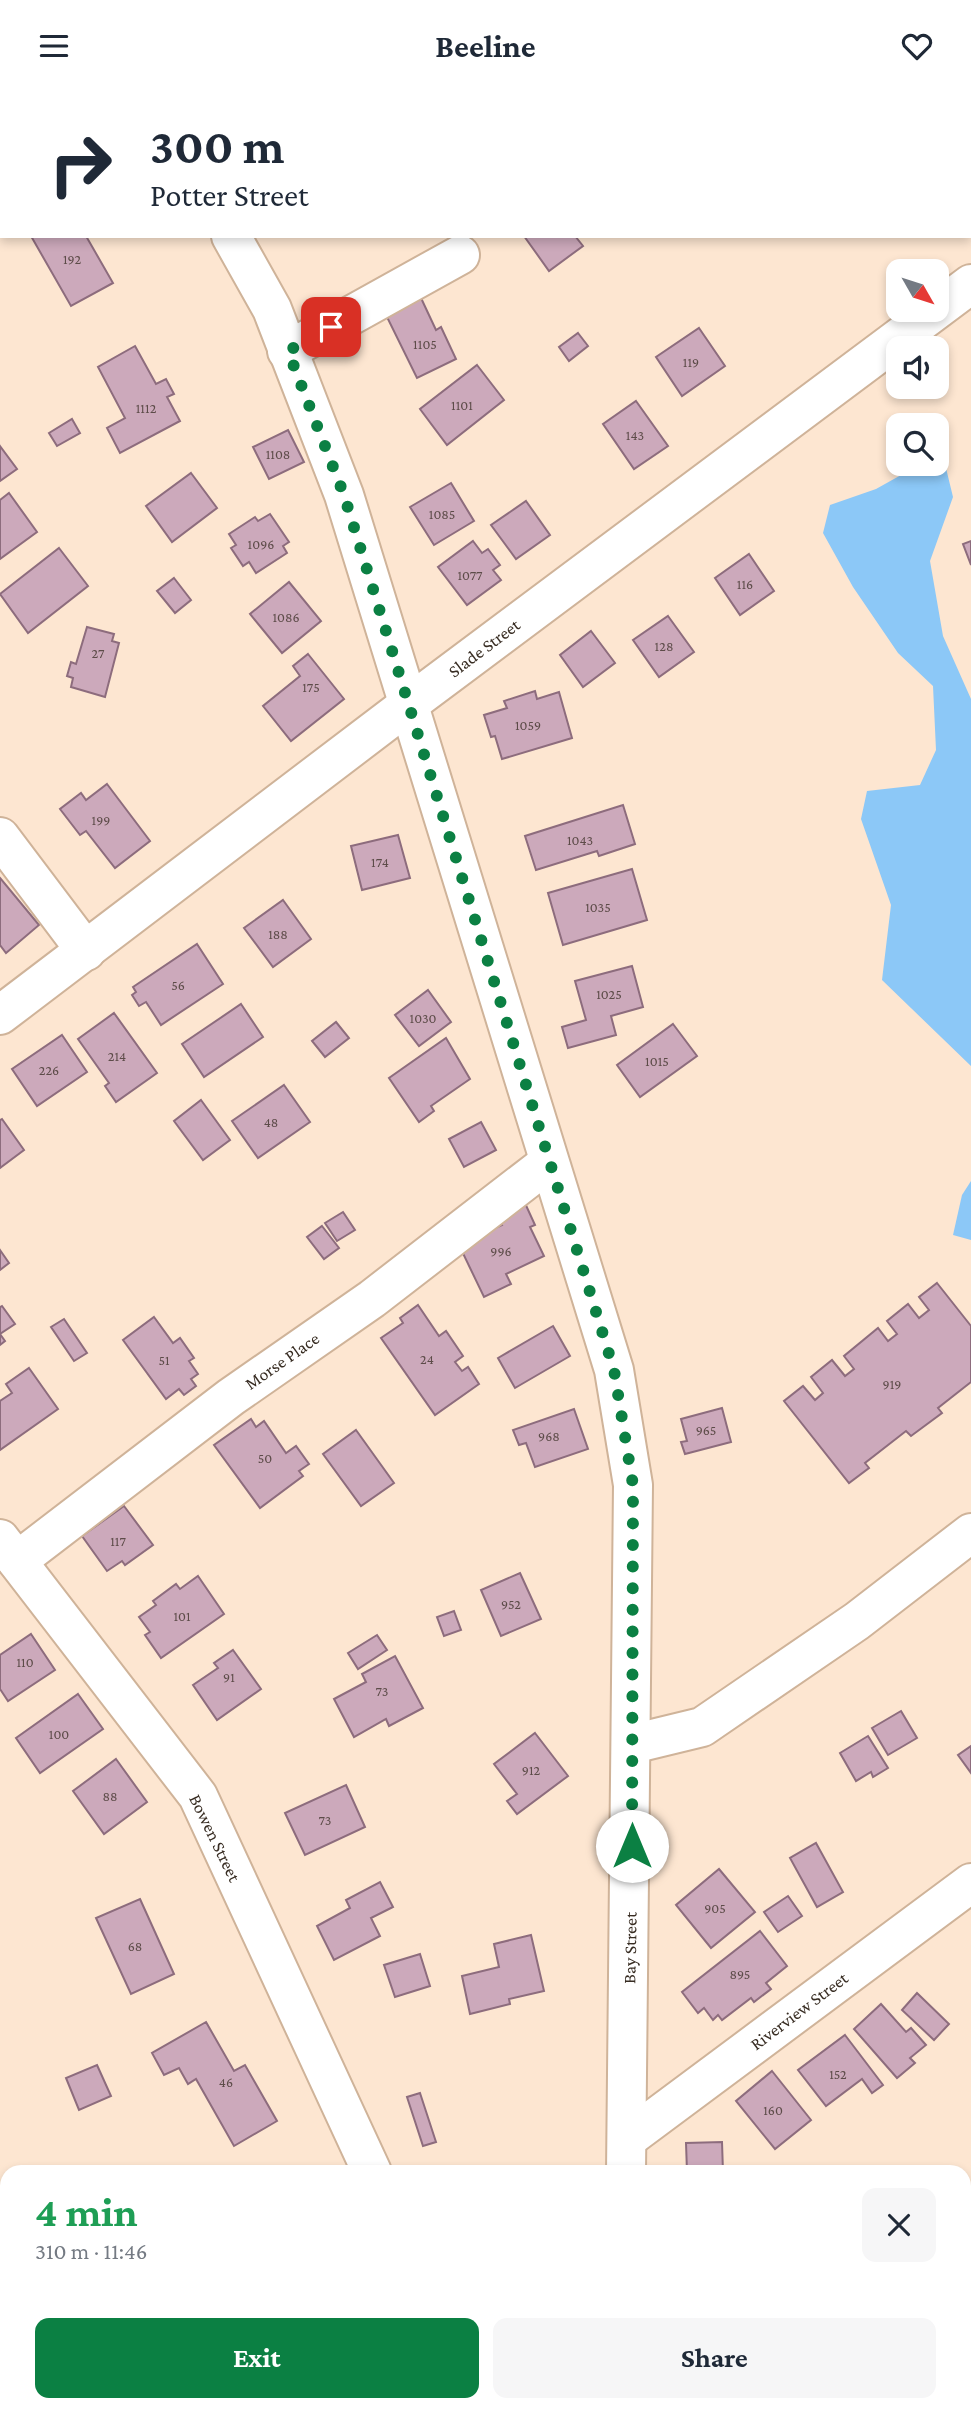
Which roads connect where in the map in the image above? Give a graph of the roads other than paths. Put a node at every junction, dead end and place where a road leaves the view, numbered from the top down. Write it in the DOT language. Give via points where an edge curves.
graph roads {
  1 [pos="232,238"];
  2 [pos="460,255"];
  3 [pos="971,284"];
  4 [pos="288,351"];
  5 [pos="409,704"];
  6 [pos="0,837"];
  7 [pos="86,951"];
  8 [pos="0,1015"];
  9 [pos="548,1163"];
  10 [pos="971,1534"];
  11 [pos="9,1550"];
  12 [pos="632,1744"];
  13 [pos="971,1883"];
  14 [pos="626,2155"];
  15 [pos="369,2165"];
  1 -- 4 [label="street, Bay Street" via="272,309"];
  2 -- 4 [label="street"];
  3 -- 5 [label="street, Slade Street"];
  4 -- 5 [label="street, Bay Street" via="344,495"];
  5 -- 7 [label="street, Slade Street"];
  5 -- 9 [label="street, Bay Street"];
  6 -- 7 [label="street"];
  7 -- 8 [label="street, Slade Street"];
  9 -- 11 [label="street, Morse Place" via="372,1299"];
  9 -- 12 [label="street, Bay Street" via="614,1370 633,1485"];
  10 -- 12 [label="street" via="857,1621 702,1727"];
  11 -- 15 [label="street, Bowen Street" via="198,1796"];
  12 -- 14 [label="street, Bay Street"];
  13 -- 14 [label="street, Riverview Street"];
}
